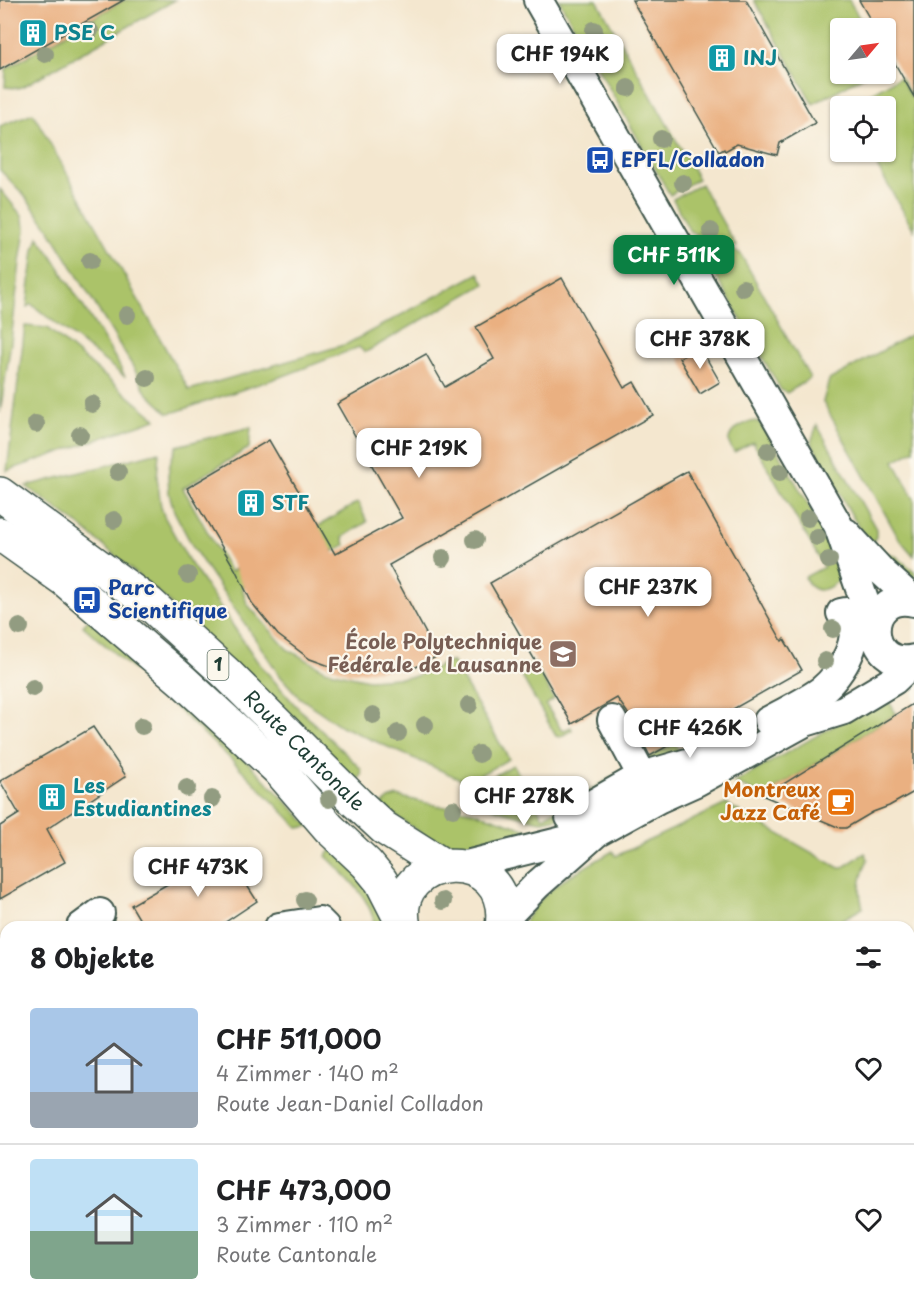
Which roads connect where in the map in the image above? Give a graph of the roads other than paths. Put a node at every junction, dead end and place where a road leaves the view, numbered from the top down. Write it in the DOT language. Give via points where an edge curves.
graph roads {
  1 [pos="538,0"];
  2 [pos="0,494"];
  3 [pos="838,525"];
  4 [pos="0,534"];
  5 [pos="914,601"];
  6 [pos="841,613"];
  7 [pos="875,629"];
  8 [pos="914,660"];
  9 [pos="612,720"];
  10 [pos="805,722"];
  11 [pos="642,776"];
  12 [pos="570,817"];
  13 [pos="596,833"];
  14 [pos="453,866"];
  15 [pos="401,921"];
  16 [pos="403,921"];
  17 [pos="503,921"];
  18 [pos="505,921"];
  1 -- 3 [label="street"];
  2 -- 14 [label="main road, Route Cantonale / 1" via="149,603 384,828"];
  3 -- 5 [label="street"];
  3 -- 7 [label="street"];
  4 -- 15 [label="main road, Route Cantonale / 1" via="65,580 279,770 381,881"];
  5 -- 7 [label="street" via="886,607"];
  6 -- 11 [label="street" via="850,616 854,636 842,667 825,687 700,759"];
  7 -- 8 [label="street" via="880,648 886,653 901,660"];
  7 -- 10 [label="street" via="846,681"];
  8 -- 10 [label="street" via="894,680 844,710"];
  9 -- 11 [label="street"];
  10 -- 13 [label="street"];
  11 -- 12 [label="street"];
  13 -- 14 [label="street"];
  13 -- 18 [label="street" via="537,885"];
  14 -- 16 [label="main road" via="433,869 415,882 404,902"];
  14 -- 17 [label="main road, Route Cantonale" via="473,869 490,881 503,909"];
}
